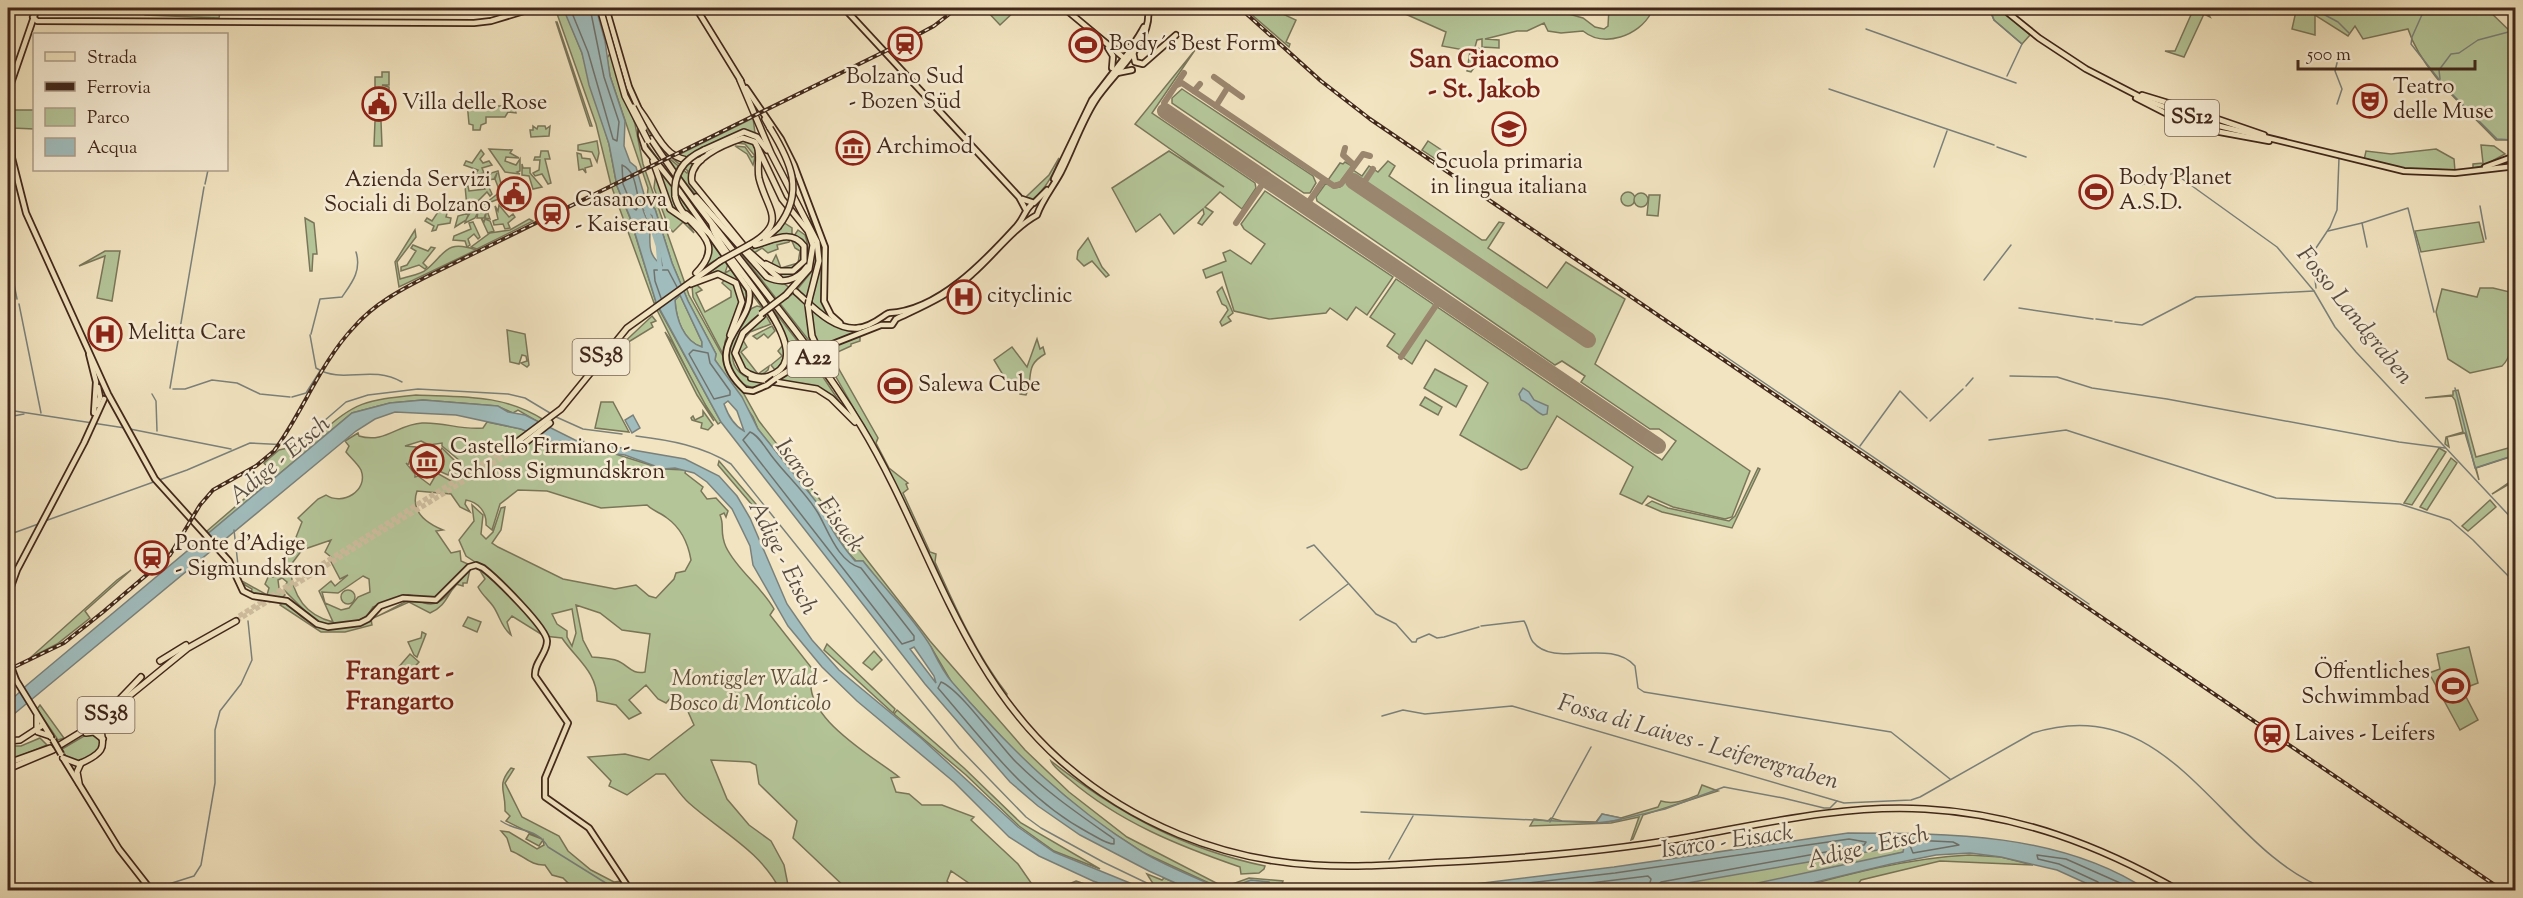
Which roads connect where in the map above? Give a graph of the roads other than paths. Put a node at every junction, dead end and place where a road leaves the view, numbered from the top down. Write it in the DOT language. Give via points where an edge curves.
graph roads {
  1 [pos="37,8"];
  2 [pos="534,8"];
  3 [pos="605,8"];
  4 [pos="696,8"];
  5 [pos="844,8"];
  6 [pos="1064,8"];
  7 [pos="2002,8"];
  8 [pos="1148,9"];
  9 [pos="33,17"];
  10 [pos="53,19"];
  11 [pos="44,20"];
  12 [pos="1147,22"];
  13 [pos="28,33"];
  14 [pos="1176,35"];
  15 [pos="1139,42"];
  16 [pos="1106,46"];
  17 [pos="1123,60"];
  18 [pos="1132,69"];
  19 [pos="1110,76"];
  20 [pos="2103,79"];
  21 [pos="740,80"];
  22 [pos="8,90"];
  23 [pos="8,100"];
  24 [pos="11,106"];
  25 [pos="639,108"];
  26 [pos="2188,109"];
  27 [pos="8,114"];
  28 [pos="2203,114"];
  29 [pos="765,119"];
  30 [pos="2183,122"];
  31 [pos="10,125"];
  32 [pos="2198,128"];
  33 [pos="649,140"];
  34 [pos="2288,143"];
  35 [pos="756,145"];
  36 [pos="2507,150"];
  37 [pos="771,153"];
  38 [pos="2515,156"];
  39 [pos="2504,159"];
  40 [pos="701,160"];
  41 [pos="653,161"];
  42 [pos="2516,167"];
  43 [pos="2459,172"];
  44 [pos="1047,190"];
  45 [pos="692,195"];
  46 [pos="1019,197"];
  47 [pos="1035,206"];
  48 [pos="680,209"];
  49 [pos="1026,211"];
  50 [pos="1031,218"];
  51 [pos="804,222"];
  52 [pos="693,224"];
  53 [pos="712,225"];
  54 [pos="1018,225"];
  55 [pos="709,233"];
  56 [pos="752,246"];
  57 [pos="759,260"];
  58 [pos="696,278"];
  59 [pos="761,315"];
  60 [pos="895,317"];
  61 [pos="883,319"];
  62 [pos="886,325"];
  63 [pos="859,328"];
  64 [pos="730,335"];
  65 [pos="89,350"];
  66 [pos="828,375"];
  67 [pos="96,382"];
  68 [pos="104,395"];
  69 [pos="93,420"];
  70 [pos="855,422"];
  71 [pos="521,442"];
  72 [pos="8,593"];
  73 [pos="186,645"];
  74 [pos="8,656"];
  75 [pos="160,661"];
  76 [pos="141,677"];
  77 [pos="147,680"];
  78 [pos="117,702"];
  79 [pos="36,714"];
  80 [pos="44,725"];
  81 [pos="35,731"];
  82 [pos="8,741"];
  83 [pos="104,741"];
  84 [pos="52,745"];
  85 [pos="61,750"];
  86 [pos="80,765"];
  87 [pos="8,766"];
  88 [pos="71,772"];
  89 [pos="79,783"];
  90 [pos="149,888"];
  91 [pos="630,891"];
  92 [pos="2171,891"];
  93 [pos="2178,891"];
  1 -- 9 [label="main road"];
  1 -- 10 [label="main road" via="41,16"];
  2 -- 10 [label="main road" via="474,23"];
  3 -- 25 [label="main road"];
  3 -- 33 [label="highway, A22, bridge" via="625,96"];
  4 -- 21 [label="main road"];
  5 -- 46 [label="main road"];
  6 -- 16 [label="main road"];
  7 -- 20 [label="main road, SS12" via="2059,52"];
  8 -- 12 [label="main road"];
  9 -- 10 [label="main road"];
  9 -- 11 [label="main road"];
  9 -- 13 [label="main road"];
  10 -- 11 [label="main road"];
  11 -- 13 [label="main road" via="36,22"];
  12 -- 15 [label="main road"];
  12 -- 16 [label="main road" via="1127,49 1119,51"];
  12 -- 17 [label="main road"];
  13 -- 22 [label="main road"];
  14 -- 15 [label="main road" via="1140,64 1132,56"];
  15 -- 17 [label="main road"];
  16 -- 17 [label="main road"];
  16 -- 19 [label="main road" via="1113,61"];
  17 -- 19 [label="main road"];
  18 -- 19 [label="main road"];
  19 -- 44 [label="main road" via="1085,111"];
  19 -- 47 [label="main road" via="1060,174"];
  20 -- 26 [label="main road"];
  20 -- 30 [label="main road"];
  20 -- 34 [label="main road, SS12" via="2207,123"];
  21 -- 29 [label="main road"];
  21 -- 37 [label="highway"];
  23 -- 24 [label="main road"];
  24 -- 27 [label="main road"];
  24 -- 31 [label="main road"];
  25 -- 40 [label="highway" via="669,154 688,161"];
  25 -- 41 [label="main road" via="642,141"];
  27 -- 31 [label="main road"];
  28 -- 34 [label="main road"];
  29 -- 56 [label="highway, bridge" via="790,162 794,179 790,207 778,227"];
  29 -- 63 [label="main road" via="790,157 824,245 826,308 839,322"];
  31 -- 65 [label="main road" via="14,167 26,213"];
  32 -- 34 [label="main road"];
  33 -- 45 [label="highway, A22"];
  33 -- 53 [label="highway, A22"];
  34 -- 43 [label="main road, SS12" via="2395,170"];
  35 -- 40 [label="highway" via="743,138"];
  35 -- 51 [label="highway" via="782,199"];
  35 -- 56 [label="highway" via="759,176 773,221 768,233"];
  36 -- 39 [label="main road"];
  37 -- 48 [label="highway, bridge" via="757,136 744,132 692,156 675,181"];
  37 -- 51 [label="highway"];
  38 -- 39 [label="main road, SS12"];
  39 -- 43 [label="main road, SS12"];
  40 -- 57 [label="highway" via="692,172 693,185"];
  41 -- 52 [label="highway" via="670,209"];
  41 -- 55 [label="main road"];
  42 -- 43 [label="main road, SS12"];
  44 -- 46 [label="main road" via="1034,203"];
  44 -- 47 [label="main road"];
  45 -- 51 [label="highway" via="759,271 776,281 795,279 809,262"];
  45 -- 66 [label="highway, A22"];
  46 -- 47 [label="main road"];
  46 -- 49 [label="main road"];
  46 -- 54 [label="main road" via="1024,213"];
  47 -- 49 [label="main road"];
  47 -- 50 [label="main road" via="1037,215"];
  48 -- 52 [label="highway"];
  48 -- 55 [label="highway"];
  49 -- 50 [label="main road"];
  49 -- 54 [label="main road"];
  50 -- 60 [label="main road" via="958,286"];
  51 -- 59 [label="highway, bridge" via="815,244 814,264 808,277"];
  51 -- 66 [label="highway" via="817,243 819,261 809,303 813,336"];
  52 -- 58 [label="highway" via="703,233 708,248"];
  53 -- 59 [label="highway" via="717,239 775,317 784,337 782,367 772,375 758,377 743,370 735,353 743,333"];
  53 -- 70 [label="highway, A22" via="804,346"];
  54 -- 60 [label="main road" via="957,283"];
  55 -- 64 [label="main road" via="749,290 749,307"];
  56 -- 57 [label="highway" via="787,236 804,246 804,261 793,271 780,271"];
  56 -- 58 [label="highway, bridge"];
  57 -- 63 [label="highway" via="833,322"];
  58 -- 64 [label="highway" via="718,274 739,287 742,302"];
  58 -- 71 [label="highway, SS38" via="627,333 567,407"];
  59 -- 70 [label="highway" via="743,329 734,344 733,356 741,372 764,382 817,389"];
  60 -- 61 [label="main road" via="889,313"];
  60 -- 62 [label="main road" via="892,325"];
  61 -- 62 [label="main road"];
  61 -- 63 [label="main road"];
  62 -- 64 [label="main road, bridge" via="825,348 753,391 742,387 728,364"];
  65 -- 67 [label="main road"];
  65 -- 68 [label="main road"];
  66 -- 93 [label="highway, A22" via="892,483 966,640 1012,711 1055,756 1097,789 1138,815 1188,838 1280,862 1371,866 1571,855 1823,814 1924,809 1994,817 2054,832 2115,856"];
  67 -- 68 [label="main road"];
  67 -- 69 [label="main road"];
  68 -- 69 [label="main road"];
  68 -- 91 [label="main road" via="115,405 157,481 231,565 239,586 248,594 287,601 317,624 328,627 360,623 377,608 403,598 436,600 474,565 502,584 547,638 535,676 568,723 545,778 545,797 589,828"];
  69 -- 72 [label="main road"];
  70 -- 92 [label="highway, A22" via="899,504 963,642 1010,712 1052,758 1094,791 1136,818 1195,844 1295,867 1342,870 1462,865 1590,856 1844,815 1921,812 1992,820 2054,836 2115,860"];
  73 -- 75 [label="highway"];
  73 -- 77 [label="highway, SS38" via="235,620 188,648"];
  73 -- 78 [label="highway, SS38"];
  74 -- 79 [label="main road, bridge" via="16,680"];
  76 -- 78 [label="highway"];
  77 -- 83 [label="highway" via="106,718 102,728"];
  77 -- 85 [label="highway, SS38"];
  78 -- 85 [label="highway, SS38"];
  79 -- 80 [label="main road"];
  79 -- 81 [label="highway"];
  80 -- 81 [label="highway"];
  80 -- 84 [label="main road"];
  81 -- 82 [label="highway"];
  81 -- 84 [label="highway"];
  83 -- 85 [label="highway" via="97,733 89,732"];
  83 -- 86 [label="highway" via="100,753"];
  84 -- 85 [label="main road, bridge"];
  84 -- 87 [label="highway"];
  84 -- 87 [label="highway, SS38" via="45,754"];
  85 -- 86 [label="highway"];
  85 -- 88 [label="main road"];
  86 -- 88 [label="highway"];
  86 -- 89 [label="highway"];
  88 -- 89 [label="main road"];
  89 -- 90 [label="main road" via="110,835"];
}
